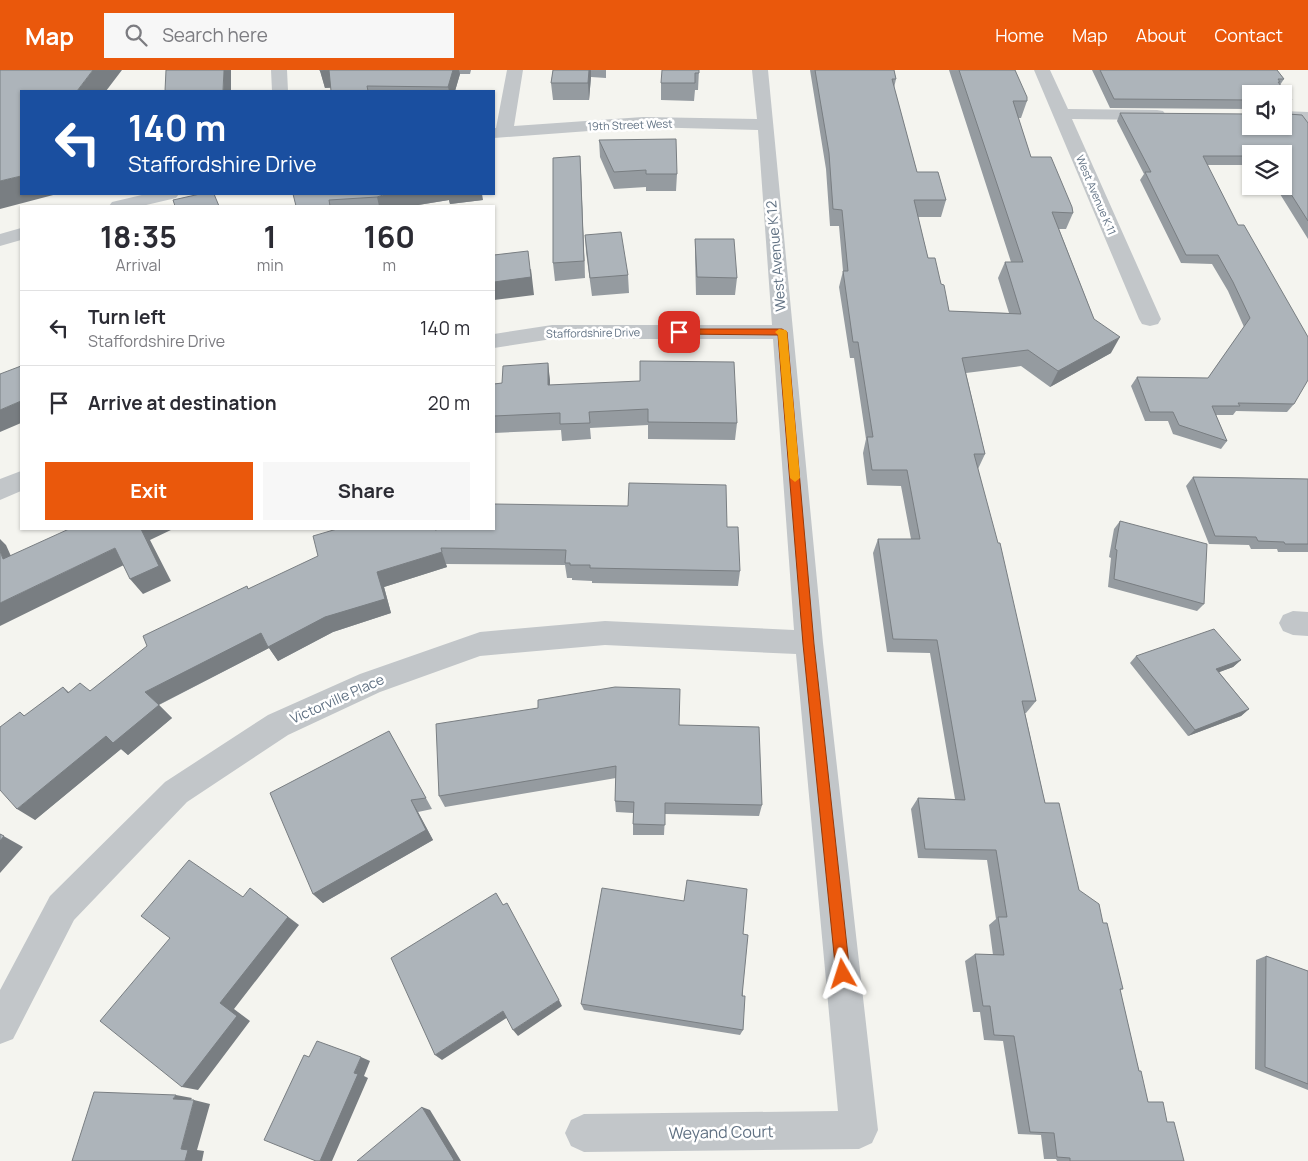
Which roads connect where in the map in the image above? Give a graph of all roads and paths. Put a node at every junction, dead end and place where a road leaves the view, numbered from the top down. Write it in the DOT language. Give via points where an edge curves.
graph roads {
  1 [pos="279,70"];
  2 [pos="515,70"];
  3 [pos="760,70"];
  4 [pos="1042,70"];
  5 [pos="280,90"];
  6 [pos="1061,114"];
  7 [pos="1171,115"];
  8 [pos="1292,116"];
  9 [pos="1308,117"];
  10 [pos="766,125"];
  11 [pos="499,133"];
  12 [pos="166,195"];
  13 [pos="123,205"];
  14 [pos="20,234"];
  15 [pos="0,240"];
  16 [pos="1150,319"];
  17 [pos="782,332"];
  18 [pos="495,341"];
  19 [pos="20,480"];
  20 [pos="0,490"];
  21 [pos="809,644"];
  22 [pos="0,1026"];
  23 [pos="859,1130"];
  24 [pos="584,1134"];
  1 -- 5 [label="street"];
  2 -- 11 [label="street"];
  3 -- 10 [label="street, West Avenue K 12"];
  4 -- 6 [label="street, West Avenue K 11"];
  6 -- 7 [label="street"];
  6 -- 16 [label="street, West Avenue K 11"];
  8 -- 9 [label="street"];
  10 -- 11 [label="street, 19th Street West" via="643,122"];
  10 -- 17 [label="street, West Avenue K 12"];
  12 -- 13 [label="street"];
  14 -- 15 [label="street"];
  17 -- 18 [label="street, Staffordshire Drive" via="552,332"];
  17 -- 21 [label="street, West Avenue K 12"];
  19 -- 20 [label="street"];
  21 -- 22 [label="street, Victorville Place" via="605,633 480,644 370,683 278,725 176,792 62,908"];
  21 -- 23 [label="street, West Avenue K 12"];
  23 -- 24 [label="street, Weyand Court"];
}
